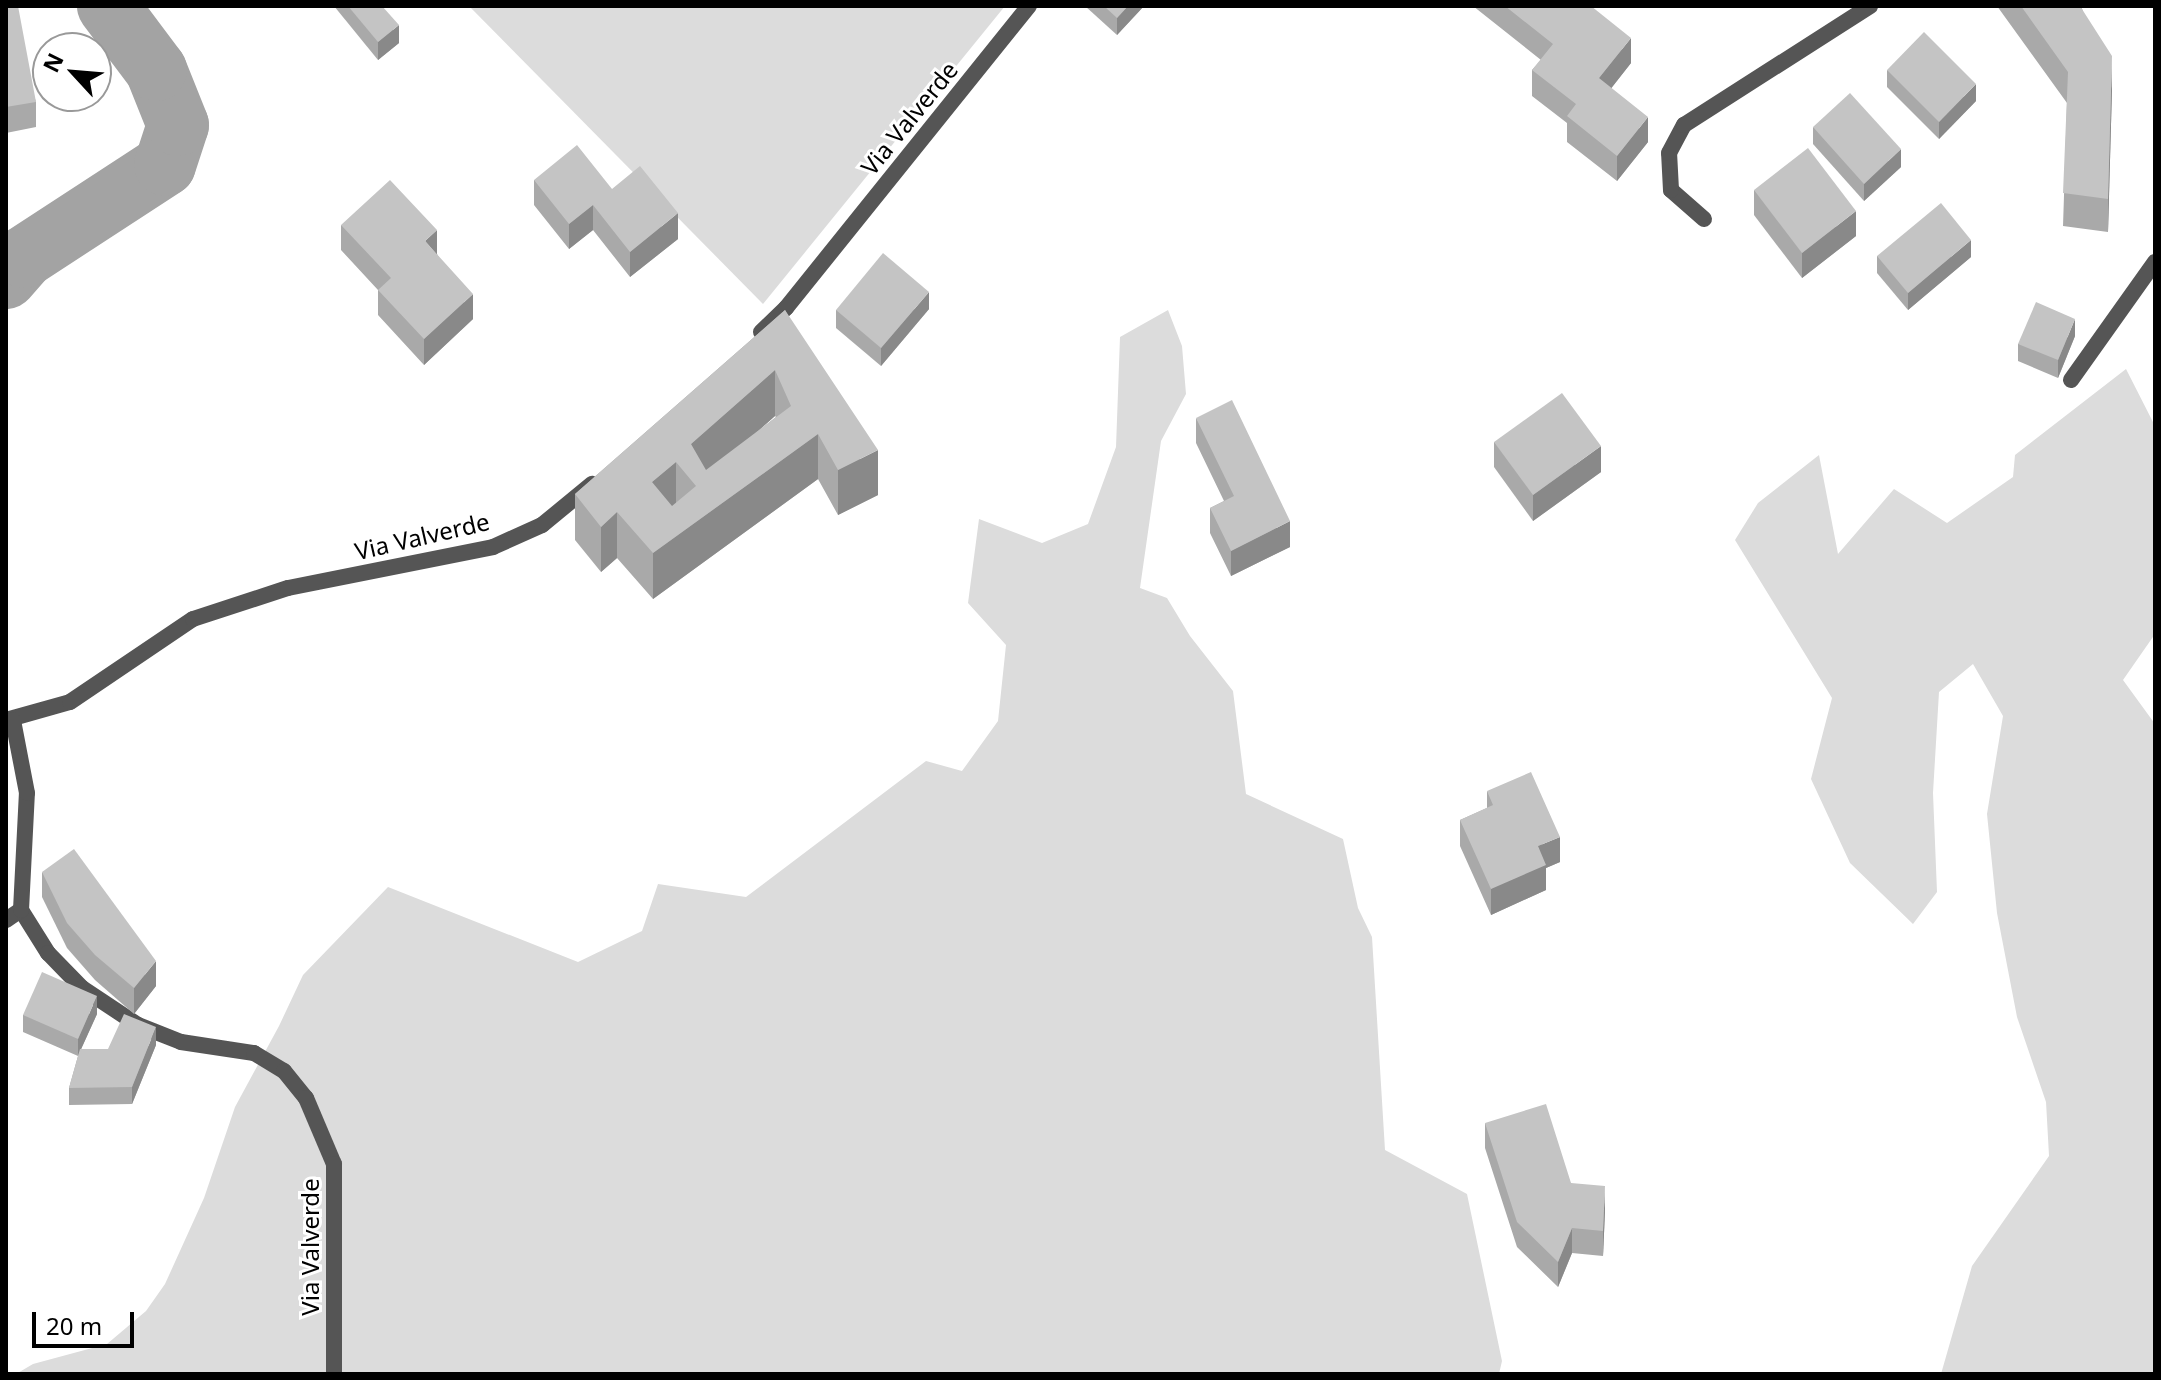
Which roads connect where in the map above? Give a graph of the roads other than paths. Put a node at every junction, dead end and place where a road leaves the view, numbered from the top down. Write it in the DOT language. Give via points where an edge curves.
graph roads {
  1 [pos="1029,6"];
  2 [pos="1870,6"];
  3 [pos="1704,219"];
  4 [pos="2155,262"];
  5 [pos="753,339"];
  6 [pos="2071,380"];
  7 [pos="607,472"];
  8 [pos="10,720"];
  9 [pos="21,910"];
  10 [pos="6,920"];
  11 [pos="334,1374"];
  1 -- 5 [label="street, Via Valverde" via="786,308"];
  2 -- 3 [label="street" via="1684,125 1669,153 1671,190"];
  4 -- 6 [label="street"];
  7 -- 8 [label="street, Via Valverde" via="542,525 493,547 288,588 193,619 70,702"];
  8 -- 9 [label="street, Via Valverde" via="27,793"];
  9 -- 10 [label="street"];
  9 -- 11 [label="street, Via Valverde" via="48,953 82,988 138,1025 181,1042 254,1053 284,1071 306,1098 334,1164"];
}
